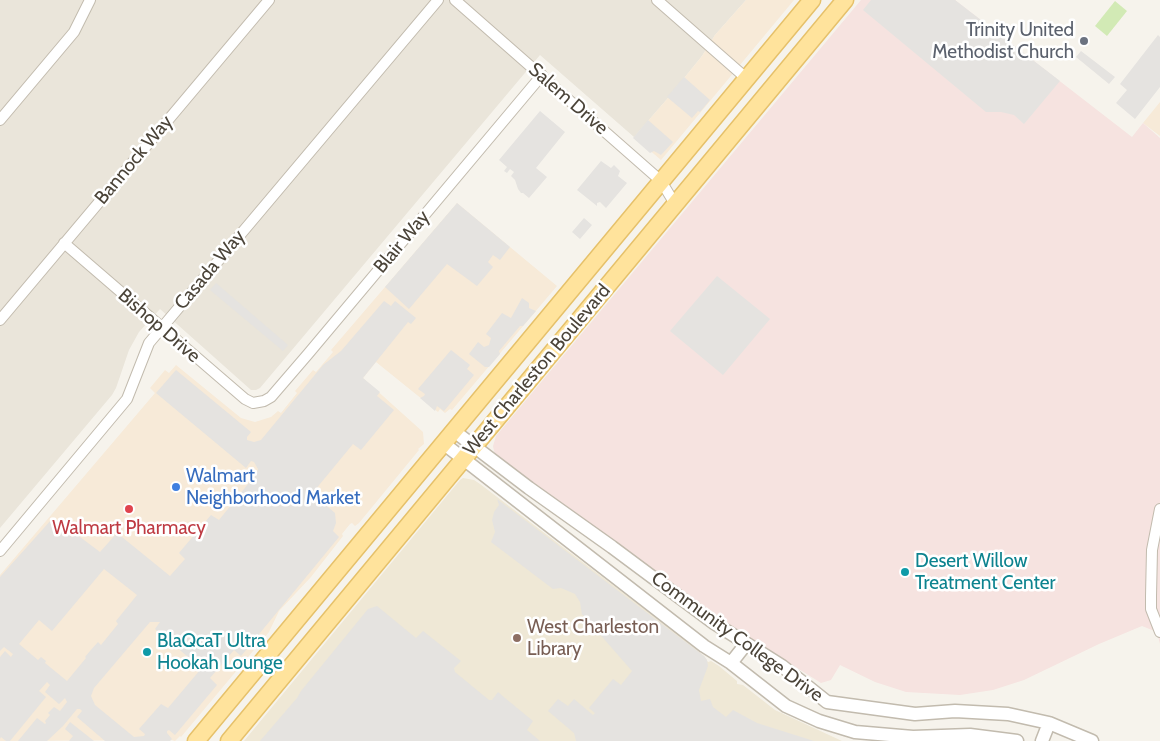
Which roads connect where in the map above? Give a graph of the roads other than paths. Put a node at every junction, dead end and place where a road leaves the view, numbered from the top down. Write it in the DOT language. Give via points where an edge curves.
graph roads {
  1 [pos="90,0"];
  2 [pos="269,0"];
  3 [pos="438,0"];
  4 [pos="455,0"];
  5 [pos="657,0"];
  6 [pos="812,0"];
  7 [pos="838,4"];
  8 [pos="542,75"];
  9 [pos="746,78"];
  10 [pos="0,120"];
  11 [pos="661,181"];
  12 [pos="675,204"];
  13 [pos="64,243"];
  14 [pos="0,320"];
  15 [pos="161,328"];
  16 [pos="258,403"];
  17 [pos="448,437"];
  18 [pos="468,453"];
  19 [pos="1160,509"];
  20 [pos="0,551"];
  21 [pos="1160,632"];
  22 [pos="746,644"];
  23 [pos="731,663"];
  24 [pos="1049,723"];
  25 [pos="196,741"];
  26 [pos="229,741"];
  27 [pos="1017,741"];
  28 [pos="1042,741"];
  29 [pos="1092,741"];
  1 -- 10 [label="street" via="74,32"];
  2 -- 13 [label="street, Bannock Way"];
  3 -- 15 [label="street, Casada Way"];
  4 -- 8 [label="street, Salem Drive"];
  5 -- 9 [label="street"];
  6 -- 9 [label="main road, West Charleston Boulevard"];
  7 -- 12 [label="main road, West Charleston Boulevard"];
  8 -- 11 [label="street, Salem Drive"];
  8 -- 16 [label="street, Blair Way" via="272,397"];
  9 -- 11 [label="main road, West Charleston Boulevard"];
  11 -- 12 [label="street, Salem Drive"];
  11 -- 17 [label="main road, West Charleston Boulevard"];
  12 -- 18 [label="main road, West Charleston Boulevard"];
  13 -- 14 [label="street, Bannock Way"];
  13 -- 15 [label="street, Bishop Drive"];
  15 -- 16 [label="street, Bishop Drive" via="244,399"];
  15 -- 20 [label="street, Casada Way" via="144,352 127,399"];
  17 -- 18 [label="street, Community College Drive"];
  17 -- 25 [label="main road, West Charleston Boulevard"];
  18 -- 22 [label="street, Community College Drive"];
  18 -- 23 [label="street, Community College Drive" via="704,646"];
  18 -- 26 [label="main road, West Charleston Boulevard"];
  19 -- 21 [label="street" via="1152,550 1151,596 1151,610"];
  22 -- 23 [label="street"];
  22 -- 24 [label="street, Community College Drive" via="782,666 827,702 915,714 956,711 1008,714"];
  23 -- 27 [label="street, Community College Drive" via="786,706 855,732 913,736 970,734"];
  24 -- 28 [label="street"];
  24 -- 29 [label="street, Community College Drive"];
}
